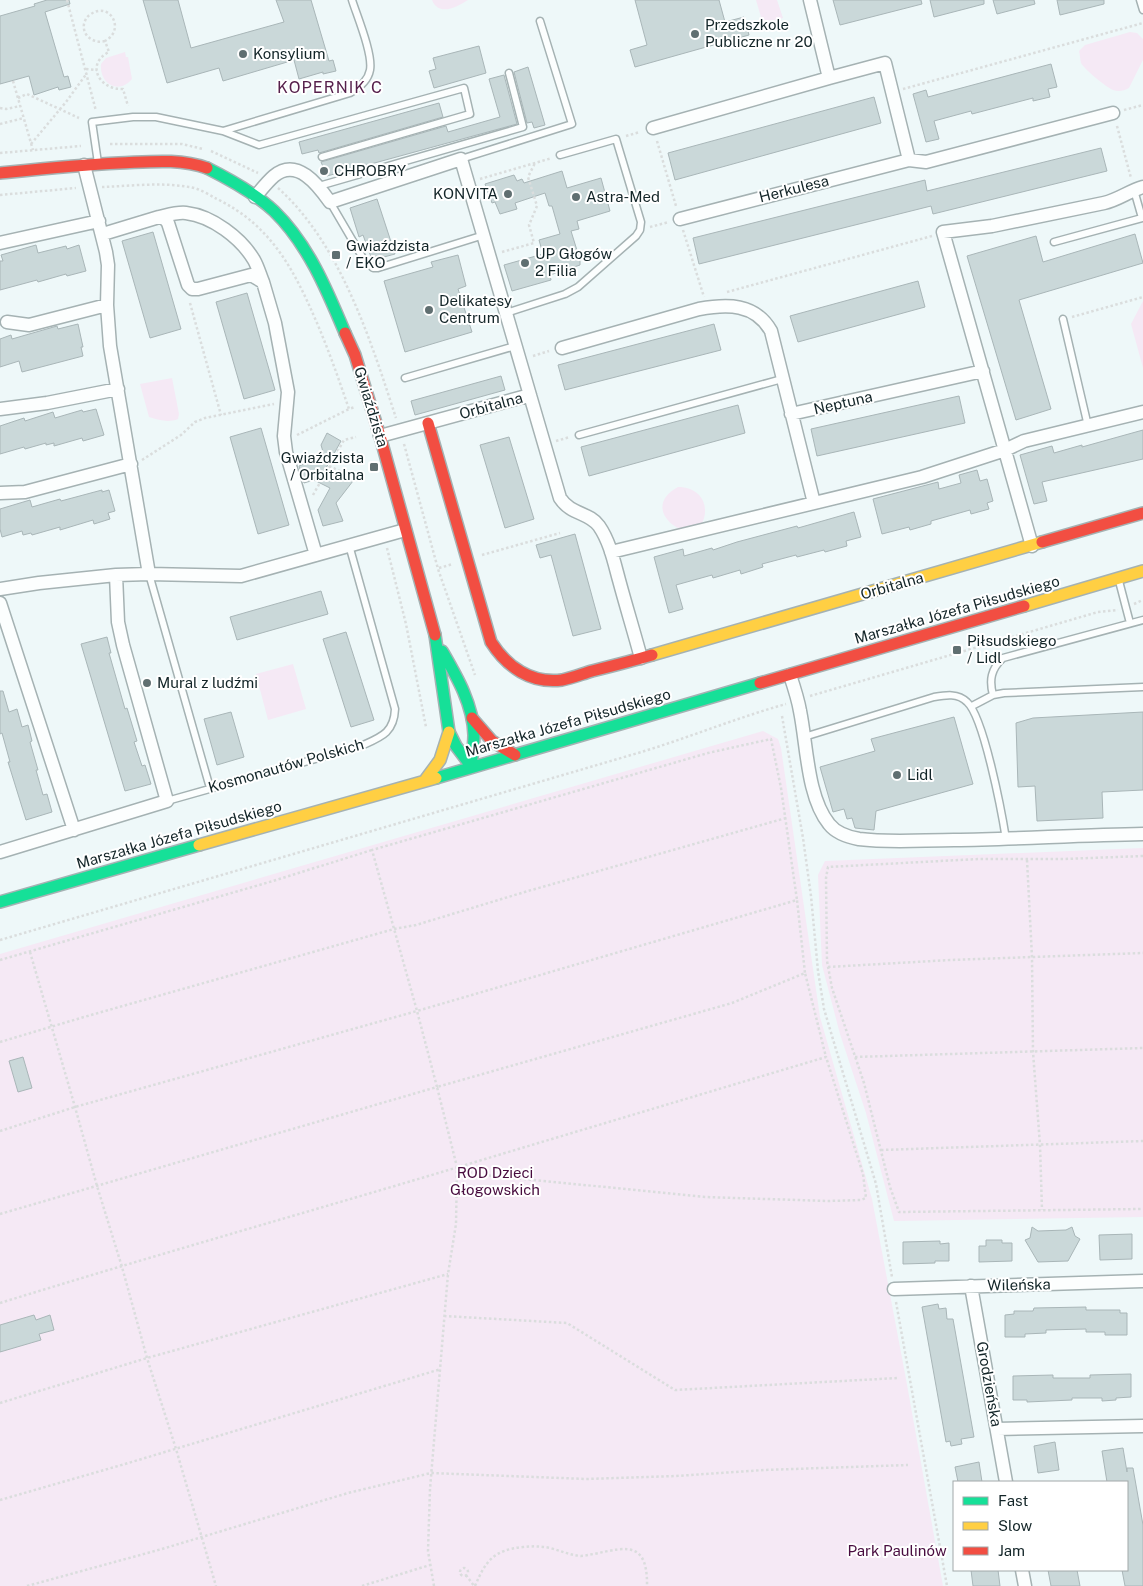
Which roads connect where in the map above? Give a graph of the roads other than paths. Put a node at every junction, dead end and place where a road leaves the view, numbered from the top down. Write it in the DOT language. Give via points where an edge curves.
graph roads {
  1 [pos="352,0"];
  2 [pos="810,0"];
  3 [pos="1140,0"];
  4 [pos="1143,10"];
  5 [pos="540,21"];
  6 [pos="509,73"];
  7 [pos="829,78"];
  8 [pos="1113,113"];
  9 [pos="653,128"];
  10 [pos="223,131"];
  11 [pos="560,155"];
  12 [pos="322,157"];
  13 [pos="461,160"];
  14 [pos="909,160"];
  15 [pos="84,164"];
  16 [pos="98,164"];
  17 [pos="0,173"];
  18 [pos="318,186"];
  19 [pos="1139,188"];
  20 [pos="255,197"];
  21 [pos="330,202"];
  22 [pos="159,217"];
  23 [pos="680,219"];
  24 [pos="99,221"];
  25 [pos="103,234"];
  26 [pos="484,235"];
  27 [pos="1054,242"];
  28 [pos="0,243"];
  29 [pos="263,282"];
  30 [pos="107,304"];
  31 [pos="506,313"];
  32 [pos="1063,319"];
  33 [pos="7,322"];
  34 [pos="515,346"];
  35 [pos="562,348"];
  36 [pos="983,371"];
  37 [pos="406,378"];
  38 [pos="782,379"];
  39 [pos="118,390"];
  40 [pos="530,395"];
  41 [pos="0,408"];
  42 [pos="1143,412"];
  43 [pos="792,414"];
  44 [pos="428,423"];
  45 [pos="1088,426"];
  46 [pos="579,434"];
  47 [pos="380,436"];
  48 [pos="1005,450"];
  49 [pos="131,464"];
  50 [pos="0,493"];
  51 [pos="814,503"];
  52 [pos="1143,513"];
  53 [pos="405,530"];
  54 [pos="349,545"];
  55 [pos="1032,546"];
  56 [pos="610,552"];
  57 [pos="316,554"];
  58 [pos="1143,571"];
  59 [pos="148,574"];
  60 [pos="116,576"];
  61 [pos="1118,578"];
  62 [pos="0,589"];
  63 [pos="0,603"];
  64 [pos="1143,620"];
  65 [pos="1130,623"];
  66 [pos="437,642"];
  67 [pos="641,658"];
  68 [pos="790,675"];
  69 [pos="1143,687"];
  70 [pos="993,695"];
  71 [pos="972,706"];
  72 [pos="472,718"];
  73 [pos="449,732"];
  74 [pos="804,737"];
  75 [pos="515,755"];
  76 [pos="471,766"];
  77 [pos="426,780"];
  78 [pos="210,788"];
  79 [pos="167,801"];
  80 [pos="74,830"];
  81 [pos="1143,834"];
  82 [pos="1006,839"];
  83 [pos="0,852"];
  84 [pos="0,902"];
  85 [pos="1143,1281"];
  86 [pos="971,1286"];
  87 [pos="894,1289"];
  88 [pos="1143,1426"];
  89 [pos="997,1429"];
  90 [pos="1006,1481"];
  91 [pos="1022,1571"];
  92 [pos="1025,1586"];
  1 -- 10 [label="lane" via="370,57 370,70 359,88"];
  2 -- 7 [label="street"];
  3 -- 4 [label="lane"];
  5 -- 13 [label="lane" via="572,124"];
  6 -- 18 [label="lane" via="523,127"];
  7 -- 9 [label="street"];
  7 -- 14 [label="street" via="885,63"];
  8 -- 14 [label="street, Herkulesa" via="926,162"];
  10 -- 12 [label="lane" via="259,145 464,88 470,114"];
  10 -- 16 [label="lane" via="156,117 92,122"];
  11 -- 31 [label="lane" via="616,139 641,222 640,230 578,287"];
  13 -- 21 [label="street"];
  13 -- 26 [label="street"];
  14 -- 23 [label="street, Herkulesa"];
  15 -- 16 [label="street, Gwiaździsta"];
  15 -- 17 [label="street, Gwiaździsta"];
  15 -- 24 [label="street"];
  16 -- 20 [label="street, Gwiaździsta" via="158,161 205,167 230,179"];
  18 -- 20 [label="street" via="304,173 286,170 275,175"];
  18 -- 21 [label="street"];
  19 -- 27 [label="lane" via="1142,218"];
  19 -- 36 [label="street" via="1104,203 992,226 943,232"];
  20 -- 47 [label="street, Gwiaździsta" via="274,211 321,277 355,355"];
  21 -- 26 [label="lane" via="364,260 373,268"];
  22 -- 25 [label="street"];
  22 -- 29 [label="street" via="185,213 199,216 221,228 247,250"];
  22 -- 29 [label="street" via="168,223 192,289 251,275"];
  24 -- 25 [label="street"];
  24 -- 28 [label="street"];
  25 -- 30 [label="street" via="108,265"];
  26 -- 31 [label="street"];
  29 -- 57 [label="street" via="275,323 288,392 286,452"];
  30 -- 33 [label="street" via="29,325"];
  30 -- 39 [label="street"];
  31 -- 34 [label="street"];
  32 -- 45 [label="lane"];
  34 -- 37 [label="lane"];
  34 -- 40 [label="street"];
  35 -- 38 [label="street" via="707,308 732,305 758,316 771,331"];
  36 -- 43 [label="street, Neptuna"];
  36 -- 48 [label="street"];
  38 -- 43 [label="street"];
  38 -- 46 [label="lane"];
  39 -- 41 [label="street"];
  39 -- 49 [label="street"];
  40 -- 44 [label="street, Orbitalna"];
  40 -- 56 [label="street, Orbitalna" via="560,498 565,506 597,524"];
  42 -- 45 [label="street"];
  43 -- 51 [label="street"];
  44 -- 47 [label="street, Orbitalna"];
  44 -- 67 [label="street, Orbitalna" via="491,642 498,654 521,673 540,680 558,680"];
  45 -- 48 [label="street" via="1024,441"];
  47 -- 53 [label="street, Gwiaździsta"];
  48 -- 51 [label="street" via="922,477"];
  48 -- 55 [label="street"];
  49 -- 50 [label="street" via="25,492"];
  49 -- 59 [label="street"];
  51 -- 56 [label="street"];
  52 -- 55 [label="street, Orbitalna"];
  53 -- 54 [label="street"];
  53 -- 66 [label="street, Gwiaździsta"];
  54 -- 57 [label="street"];
  54 -- 78 [label="lane, Kosmonautów Polskich" via="395,708 395,719 390,729 362,746"];
  55 -- 67 [label="street, Orbitalna"];
  56 -- 67 [label="street, Orbitalna"];
  57 -- 59 [label="street" via="241,576"];
  58 -- 61 [label="street, Marszałka Józefa Piłsudskiego"];
  59 -- 60 [label="street"];
  59 -- 78 [label="lane"];
  60 -- 62 [label="street"];
  60 -- 79 [label="street" via="123,645"];
  61 -- 65 [label="lane"];
  61 -- 68 [label="street, Marszałka Józefa Piłsudskiego"];
  63 -- 80 [label="street"];
  64 -- 65 [label="lane"];
  65 -- 70 [label="lane" via="1003,658 991,677"];
  66 -- 72 [label="street, Gwiaździsta" via="460,682"];
  66 -- 73 [label="street, Gwiaździsta"];
  68 -- 74 [label="street"];
  68 -- 75 [label="street, Marszałka Józefa Piłsudskiego"];
  69 -- 70 [label="lane"];
  70 -- 71 [label="lane"];
  71 -- 74 [label="lane" via="957,696 946,695"];
  71 -- 82 [label="lane" via="995,783"];
  72 -- 75 [label="street" via="492,740"];
  72 -- 76 [label="street, Gwiaździsta"];
  73 -- 76 [label="street, Gwiaździsta"];
  73 -- 77 [label="street" via="440,760"];
  74 -- 82 [label="street" via="817,801 822,814 838,832 860,839 907,841"];
  75 -- 76 [label="street, Marszałka Józefa Piłsudskiego"];
  76 -- 77 [label="street, Marszałka Józefa Piłsudskiego"];
  77 -- 84 [label="street, Marszałka Józefa Piłsudskiego"];
  78 -- 79 [label="lane, Kosmonautów Polskich"];
  79 -- 80 [label="street, Kosmonautów Polskich"];
  80 -- 83 [label="street, Kosmonautów Polskich"];
  81 -- 82 [label="street"];
  85 -- 86 [label="street, Wileńska"];
  86 -- 87 [label="street, Wileńska"];
  86 -- 89 [label="street, Grodzieńska"];
  88 -- 89 [label="street"];
  89 -- 90 [label="street, Grodzieńska"];
  91 -- 92 [label="street"];
}
